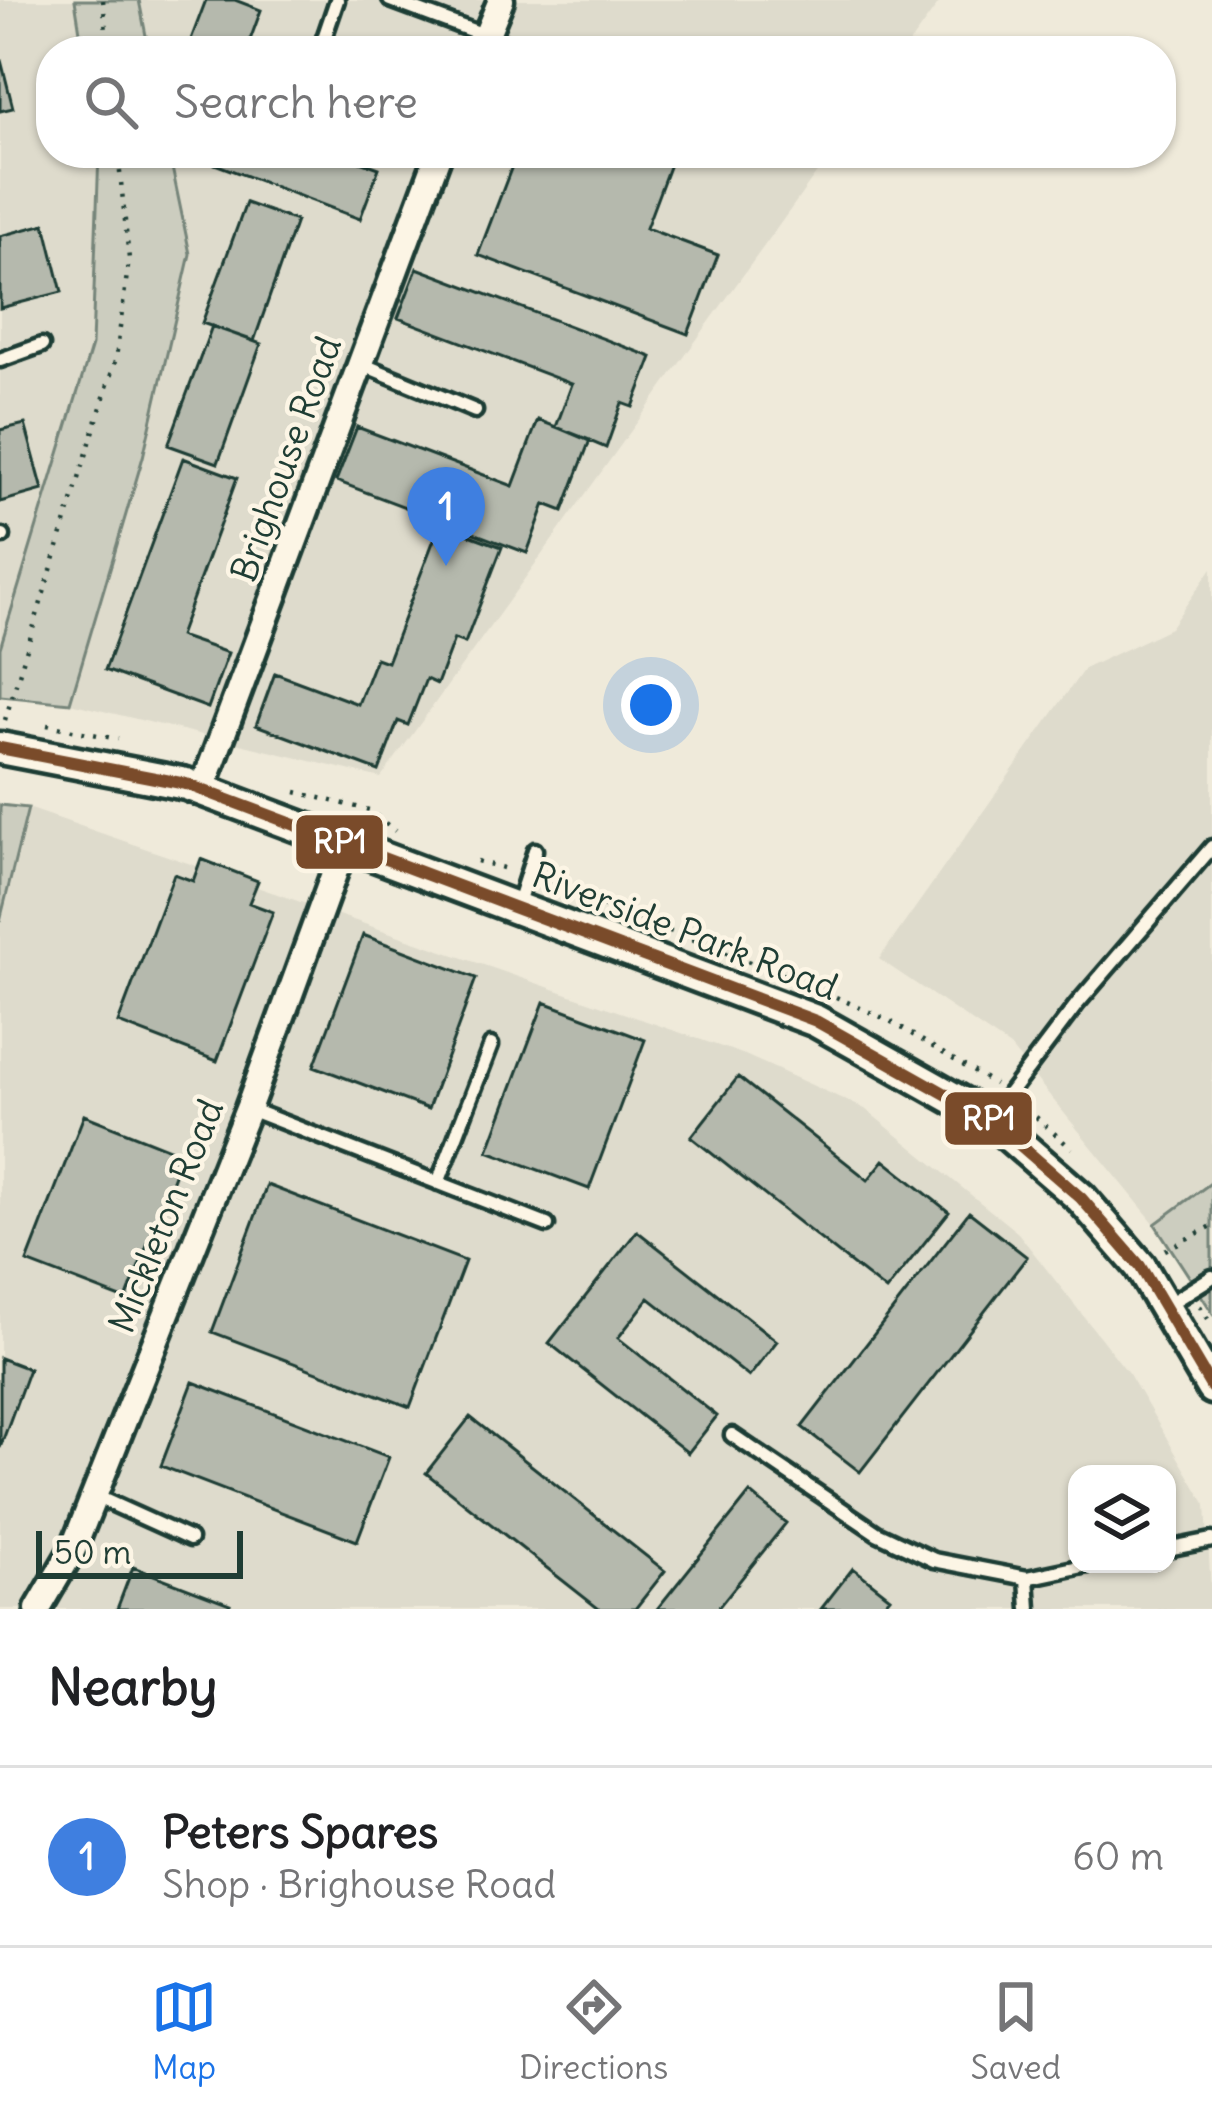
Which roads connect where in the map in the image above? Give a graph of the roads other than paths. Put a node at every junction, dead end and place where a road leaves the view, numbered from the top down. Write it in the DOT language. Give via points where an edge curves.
graph roads {
  1 [pos="338,0"];
  2 [pos="390,0"];
  3 [pos="501,0"];
  4 [pos="325,36"];
  5 [pos="469,36"];
  6 [pos="487,36"];
  7 [pos="427,168"];
  8 [pos="42,346"];
  9 [pos="0,360"];
  10 [pos="359,363"];
  11 [pos="475,411"];
  12 [pos="0,748"];
  13 [pos="202,790"];
  14 [pos="346,841"];
  15 [pos="1212,847"];
  16 [pos="535,850"];
  17 [pos="517,907"];
  18 [pos="490,1045"];
  19 [pos="248,1109"];
  20 [pos="991,1119"];
  21 [pos="438,1183"];
  22 [pos="548,1226"];
  23 [pos="1212,1277"];
  24 [pos="1166,1305"];
  25 [pos="1212,1388"];
  26 [pos="732,1435"];
  27 [pos="94,1496"];
  28 [pos="190,1540"];
  29 [pos="1212,1540"];
  30 [pos="1176,1547"];
  31 [pos="1068,1569"];
  32 [pos="1027,1577"];
  33 [pos="38,1609"];
  34 [pos="1029,1609"];
  1 -- 4 [label="lane"];
  2 -- 5 [label="lane"];
  3 -- 6 [label="street"];
  7 -- 10 [label="street, Brighouse Road"];
  8 -- 9 [label="lane"];
  10 -- 11 [label="lane"];
  10 -- 13 [label="street, Brighouse Road"];
  12 -- 13 [label="street, Riverside Park Road"];
  13 -- 14 [label="street, Riverside Park Road"];
  14 -- 17 [label="street, Riverside Park Road"];
  14 -- 19 [label="street, Mickleton Road"];
  15 -- 20 [label="lane"];
  16 -- 17 [label="lane"];
  17 -- 20 [label="street, Riverside Park Road" via="816,1021"];
  18 -- 21 [label="lane"];
  19 -- 21 [label="lane"];
  19 -- 27 [label="street, Mickleton Road"];
  20 -- 24 [label="street, Riverside Park Road" via="1081,1198"];
  21 -- 22 [label="lane"];
  23 -- 24 [label="lane"];
  24 -- 25 [label="street, Riverside Park Road"];
  26 -- 32 [label="lane" via="877,1533 934,1560"];
  27 -- 28 [label="lane"];
  27 -- 33 [label="street, Mickleton Road"];
  29 -- 30 [label="lane"];
  31 -- 32 [label="lane"];
  32 -- 34 [label="lane"];
}
